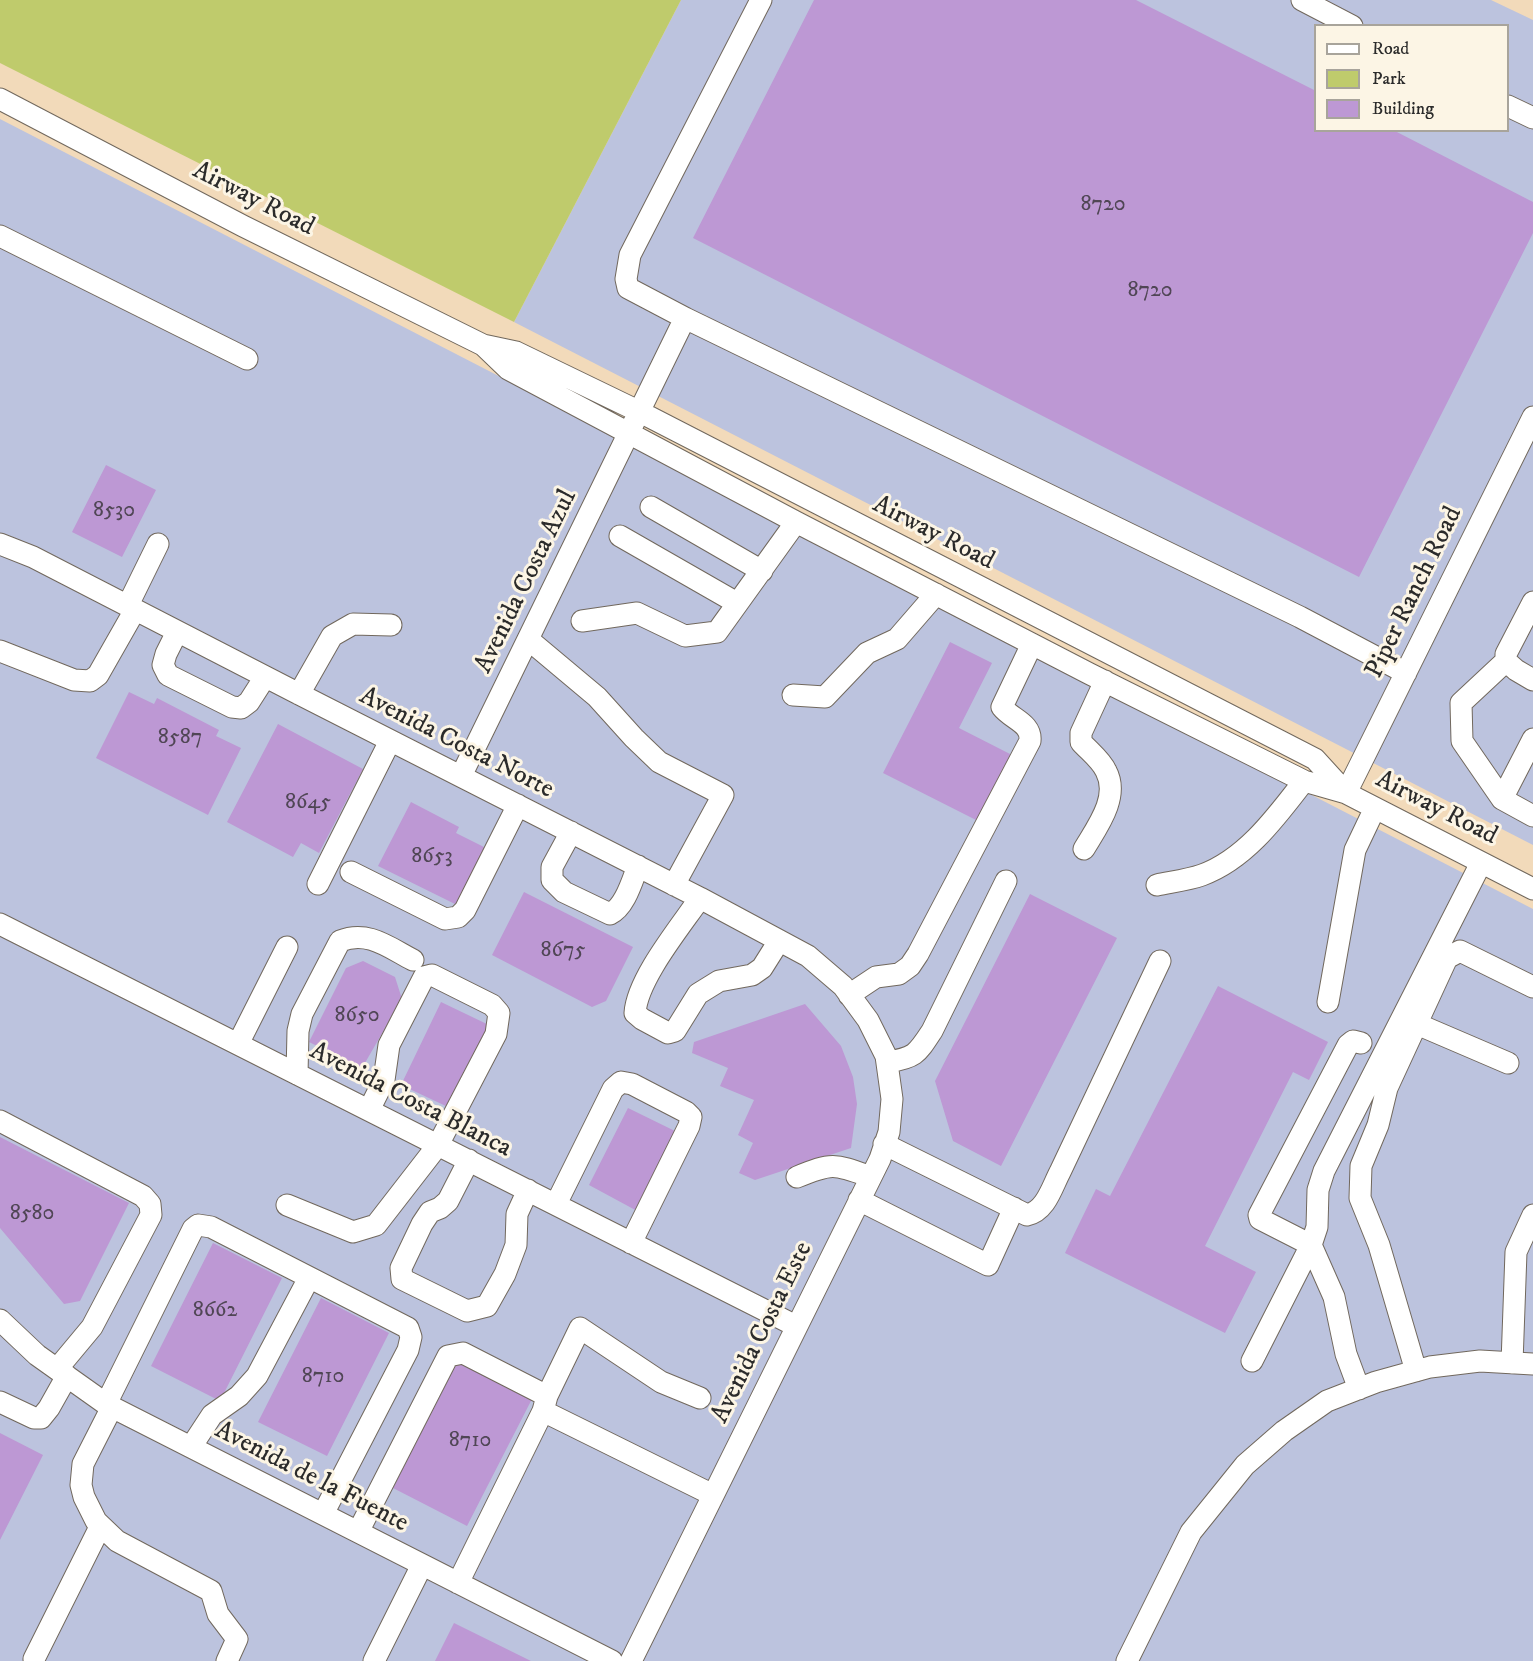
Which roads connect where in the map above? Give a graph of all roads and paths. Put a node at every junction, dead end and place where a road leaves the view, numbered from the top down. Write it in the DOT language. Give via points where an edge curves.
graph roads {
  1 [pos="761,0"];
  2 [pos="1302,0"];
  3 [pos="1348,24"];
  4 [pos="0,99"];
  5 [pos="1509,106"];
  6 [pos="1533,118"];
  7 [pos="0,236"];
  8 [pos="685,318"];
  9 [pos="483,345"];
  10 [pos="247,359"];
  11 [pos="640,412"];
  12 [pos="1533,417"];
  13 [pos="629,434"];
  14 [pos="651,507"];
  15 [pos="796,522"];
  16 [pos="620,536"];
  17 [pos="0,544"];
  18 [pos="158,544"];
  19 [pos="762,571"];
  20 [pos="936,594"];
  21 [pos="1533,602"];
  22 [pos="737,603"];
  23 [pos="131,608"];
  24 [pos="582,621"];
  25 [pos="391,625"];
  26 [pos="177,632"];
  27 [pos="529,640"];
  28 [pos="1032,644"];
  29 [pos="0,651"];
  30 [pos="1506,661"];
  31 [pos="1406,673"];
  32 [pos="265,677"];
  33 [pos="1533,680"];
  34 [pos="1105,681"];
  35 [pos="300,694"];
  36 [pos="794,695"];
  37 [pos="1533,739"];
  38 [pos="390,741"];
  39 [pos="461,776"];
  40 [pos="1304,781"];
  41 [pos="1346,793"];
  42 [pos="1502,799"];
  43 [pos="518,805"];
  44 [pos="1374,808"];
  45 [pos="1533,816"];
  46 [pos="571,832"];
  47 [pos="1084,849"];
  48 [pos="1481,863"];
  49 [pos="638,866"];
  50 [pos="351,872"];
  51 [pos="1006,881"];
  52 [pos="318,884"];
  53 [pos="675,885"];
  54 [pos="1156,885"];
  55 [pos="1533,890"];
  56 [pos="700,897"];
  57 [pos="0,924"];
  58 [pos="778,941"];
  59 [pos="287,947"];
  60 [pos="413,960"];
  61 [pos="1160,961"];
  62 [pos="1533,987"];
  63 [pos="849,995"];
  64 [pos="1328,1002"];
  65 [pos="868,1020"];
  66 [pos="1417,1024"];
  67 [pos="1361,1043"];
  68 [pos="238,1044"];
  69 [pos="887,1062"];
  70 [pos="1508,1063"];
  71 [pos="297,1074"];
  72 [pos="369,1110"];
  73 [pos="0,1121"];
  74 [pos="885,1144"];
  75 [pos="438,1145"];
  76 [pos="469,1160"];
  77 [pos="797,1177"];
  78 [pos="871,1177"];
  79 [pos="528,1190"];
  80 [pos="859,1200"];
  81 [pos="556,1204"];
  82 [pos="287,1205"];
  83 [pos="1014,1209"];
  84 [pos="1533,1215"];
  85 [pos="631,1243"];
  86 [pos="1311,1245"];
  87 [pos="309,1278"];
  88 [pos="0,1320"];
  89 [pos="796,1326"];
  90 [pos="1252,1361"];
  91 [pos="1522,1364"];
  92 [pos="1416,1371"];
  93 [pos="62,1373"];
  94 [pos="1359,1389"];
  95 [pos="700,1398"];
  96 [pos="0,1402"];
  97 [pos="545,1403"];
  98 [pos="109,1406"];
  99 [pos="190,1447"];
  100 [pos="713,1495"];
  101 [pos="323,1514"];
  102 [pos="100,1527"];
  103 [pos="358,1532"];
  104 [pos="422,1565"];
  105 [pos="458,1583"];
  106 [pos="34,1659"];
  107 [pos="227,1661"];
  108 [pos="374,1661"];
  109 [pos="612,1661"];
  110 [pos="631,1661"];
  111 [pos="1127,1661"];
  1 -- 8 [label="street" via="630,255 628,288"];
  2 -- 3 [label="street"];
  4 -- 9 [label="street, Airway Road"];
  5 -- 6 [label="street"];
  7 -- 10 [label="street"];
  8 -- 11 [label="street, Avenida Costa Azul"];
  8 -- 31 [label="street" via="1300,617"];
  9 -- 11 [label="street, Airway Road" via="516,352"];
  9 -- 13 [label="street, Airway Road" via="508,369"];
  11 -- 13 [label="street, Avenida Costa Azul"];
  11 -- 41 [label="street, Airway Road" via="1316,759"];
  12 -- 31 [label="street, Piper Ranch Road"];
  13 -- 15 [label="street, Airway Road"];
  13 -- 27 [label="street, Avenida Costa Azul"];
  14 -- 19 [label="street"];
  15 -- 19 [label="street"];
  15 -- 20 [label="street, Airway Road"];
  16 -- 22 [label="street"];
  17 -- 23 [label="street, Avenida Costa Norte"];
  18 -- 23 [label="street"];
  19 -- 22 [label="street"];
  20 -- 28 [label="street, Airway Road"];
  20 -- 36 [label="street" via="897,639 867,653 825,697"];
  21 -- 30 [label="street"];
  22 -- 24 [label="street" via="717,632 686,636 637,612"];
  23 -- 26 [label="street, Avenida Costa Norte"];
  23 -- 29 [label="street" via="98,675 90,681 74,680"];
  25 -- 35 [label="street" via="353,624 332,636"];
  26 -- 32 [label="street, Avenida Costa Norte"];
  26 -- 32 [label="street" via="163,665 168,675 241,708"];
  27 -- 39 [label="street, Avenida Costa Azul"];
  27 -- 53 [label="street" via="597,697 659,762 723,795"];
  28 -- 34 [label="street, Airway Road"];
  28 -- 63 [label="street" via="1002,707 1028,728 1030,735 1019,761 910,966 899,974 876,977"];
  30 -- 33 [label="street"];
  30 -- 42 [label="street" via="1461,704 1462,741"];
  31 -- 41 [label="street, Piper Ranch Road"];
  32 -- 35 [label="street, Avenida Costa Norte"];
  34 -- 40 [label="street, Airway Road"];
  34 -- 47 [label="street" via="1081,733 1081,742 1106,769 1112,785 1107,808"];
  35 -- 38 [label="street, Avenida Costa Norte"];
  37 -- 42 [label="street"];
  38 -- 39 [label="street, Avenida Costa Norte"];
  38 -- 52 [label="street"];
  39 -- 43 [label="street, Avenida Costa Norte"];
  40 -- 41 [label="street, Airway Road"];
  40 -- 54 [label="street" via="1239,854 1203,875"];
  41 -- 44 [label="street, Airway Road"];
  42 -- 45 [label="street"];
  43 -- 46 [label="street, Avenida Costa Norte"];
  43 -- 50 [label="street" via="458,917 445,919"];
  44 -- 48 [label="street, Airway Road"];
  44 -- 64 [label="street" via="1356,850"];
  46 -- 49 [label="street, Avenida Costa Norte"];
  46 -- 49 [label="street" via="552,867 552,880 564,892 610,914 622,903"];
  48 -- 55 [label="street, Airway Road"];
  48 -- 86 [label="street" via="1324,1171"];
  49 -- 53 [label="street, Avenida Costa Norte"];
  51 -- 69 [label="street" via="919,1051 907,1059"];
  53 -- 56 [label="street, Avenida Costa Norte"];
  56 -- 58 [label="street, Avenida Costa Norte"];
  56 -- 58 [label="street" via="654,965 636,1000 635,1013 642,1019 668,1033 675,1031 698,994 719,981 752,975 762,968"];
  57 -- 68 [label="street, Avenida Costa Blanca"];
  58 -- 63 [label="street, Avenida Costa Norte" via="808,956"];
  59 -- 68 [label="street"];
  60 -- 71 [label="street" via="369,938 358,936 340,941 302,1014"];
  61 -- 83 [label="street" via="1043,1205 1027,1215"];
  62 -- 66 [label="street" via="1460,951 1447,958"];
  63 -- 65 [label="street, Avenida Costa Norte"];
  65 -- 69 [label="street, Avenida Costa Este"];
  66 -- 70 [label="street"];
  66 -- 92 [label="street" via="1387,1088 1378,1125 1361,1166 1360,1198"];
  67 -- 86 [label="street" via="1353,1041 1348,1045 1259,1215"];
  68 -- 71 [label="street, Avenida Costa Blanca"];
  69 -- 74 [label="street, Avenida Costa Este" via="892,1099"];
  71 -- 72 [label="street, Avenida Costa Blanca"];
  72 -- 75 [label="street, Avenida Costa Blanca"];
  72 -- 75 [label="street" via="384,1080 389,1045 424,977 432,975 447,982 492,1005 499,1013 499,1024"];
  73 -- 93 [label="street" via="143,1196 150,1204 151,1215 92,1327"];
  74 -- 78 [label="street, Avenida Costa Este"];
  74 -- 83 [label="street"];
  75 -- 76 [label="street, Avenida Costa Blanca"];
  75 -- 82 [label="street" via="376,1224 353,1232"];
  76 -- 79 [label="street, Avenida Costa Blanca"];
  76 -- 79 [label="street" via="448,1201 429,1212 422,1224 400,1268 402,1279 467,1311 487,1306 516,1245 517,1214"];
  77 -- 78 [label="street" via="838,1165"];
  78 -- 80 [label="street, Avenida Costa Este"];
  79 -- 81 [label="street, Avenida Costa Blanca"];
  80 -- 83 [label="street" via="988,1265"];
  80 -- 89 [label="street, Avenida Costa Este"];
  81 -- 85 [label="street, Avenida Costa Blanca"];
  81 -- 85 [label="street" via="613,1089 621,1082 686,1112 691,1117 689,1126"];
  84 -- 91 [label="street" via="1516,1252"];
  85 -- 89 [label="street, Avenida Costa Blanca"];
  86 -- 90 [label="street"];
  86 -- 94 [label="street" via="1334,1297 1346,1354"];
  87 -- 98 [label="street" via="211,1227 193,1228"];
  87 -- 99 [label="street" via="257,1376 239,1396 212,1414"];
  87 -- 101 [label="street" via="408,1328 411,1336 408,1350"];
  88 -- 93 [label="street, Avenida de la Fuente"];
  89 -- 100 [label="street, Avenida Costa Este"];
  91 -- 92 [label="street" via="1480,1361"];
  92 -- 94 [label="street"];
  93 -- 96 [label="street" via="49,1408 41,1418"];
  93 -- 98 [label="street, Avenida de la Fuente"];
  94 -- 111 [label="street" via="1327,1401 1245,1465 1191,1532"];
  95 -- 97 [label="street" via="661,1382 580,1328"];
  97 -- 100 [label="street"];
  97 -- 103 [label="street" via="463,1353 448,1356"];
  97 -- 105 [label="street"];
  98 -- 99 [label="street, Avenida de la Fuente"];
  98 -- 102 [label="street" via="83,1464 81,1485"];
  99 -- 101 [label="street, Avenida de la Fuente"];
  100 -- 110 [label="street, Avenida Costa Este"];
  101 -- 103 [label="street, Avenida de la Fuente"];
  102 -- 106 [label="street"];
  102 -- 107 [label="street" via="117,1541 211,1590 218,1614 237,1639"];
  103 -- 104 [label="street, Avenida de la Fuente"];
  104 -- 105 [label="street, Avenida de la Fuente"];
  104 -- 108 [label="street"];
  105 -- 109 [label="street, Avenida de la Fuente"];
}
